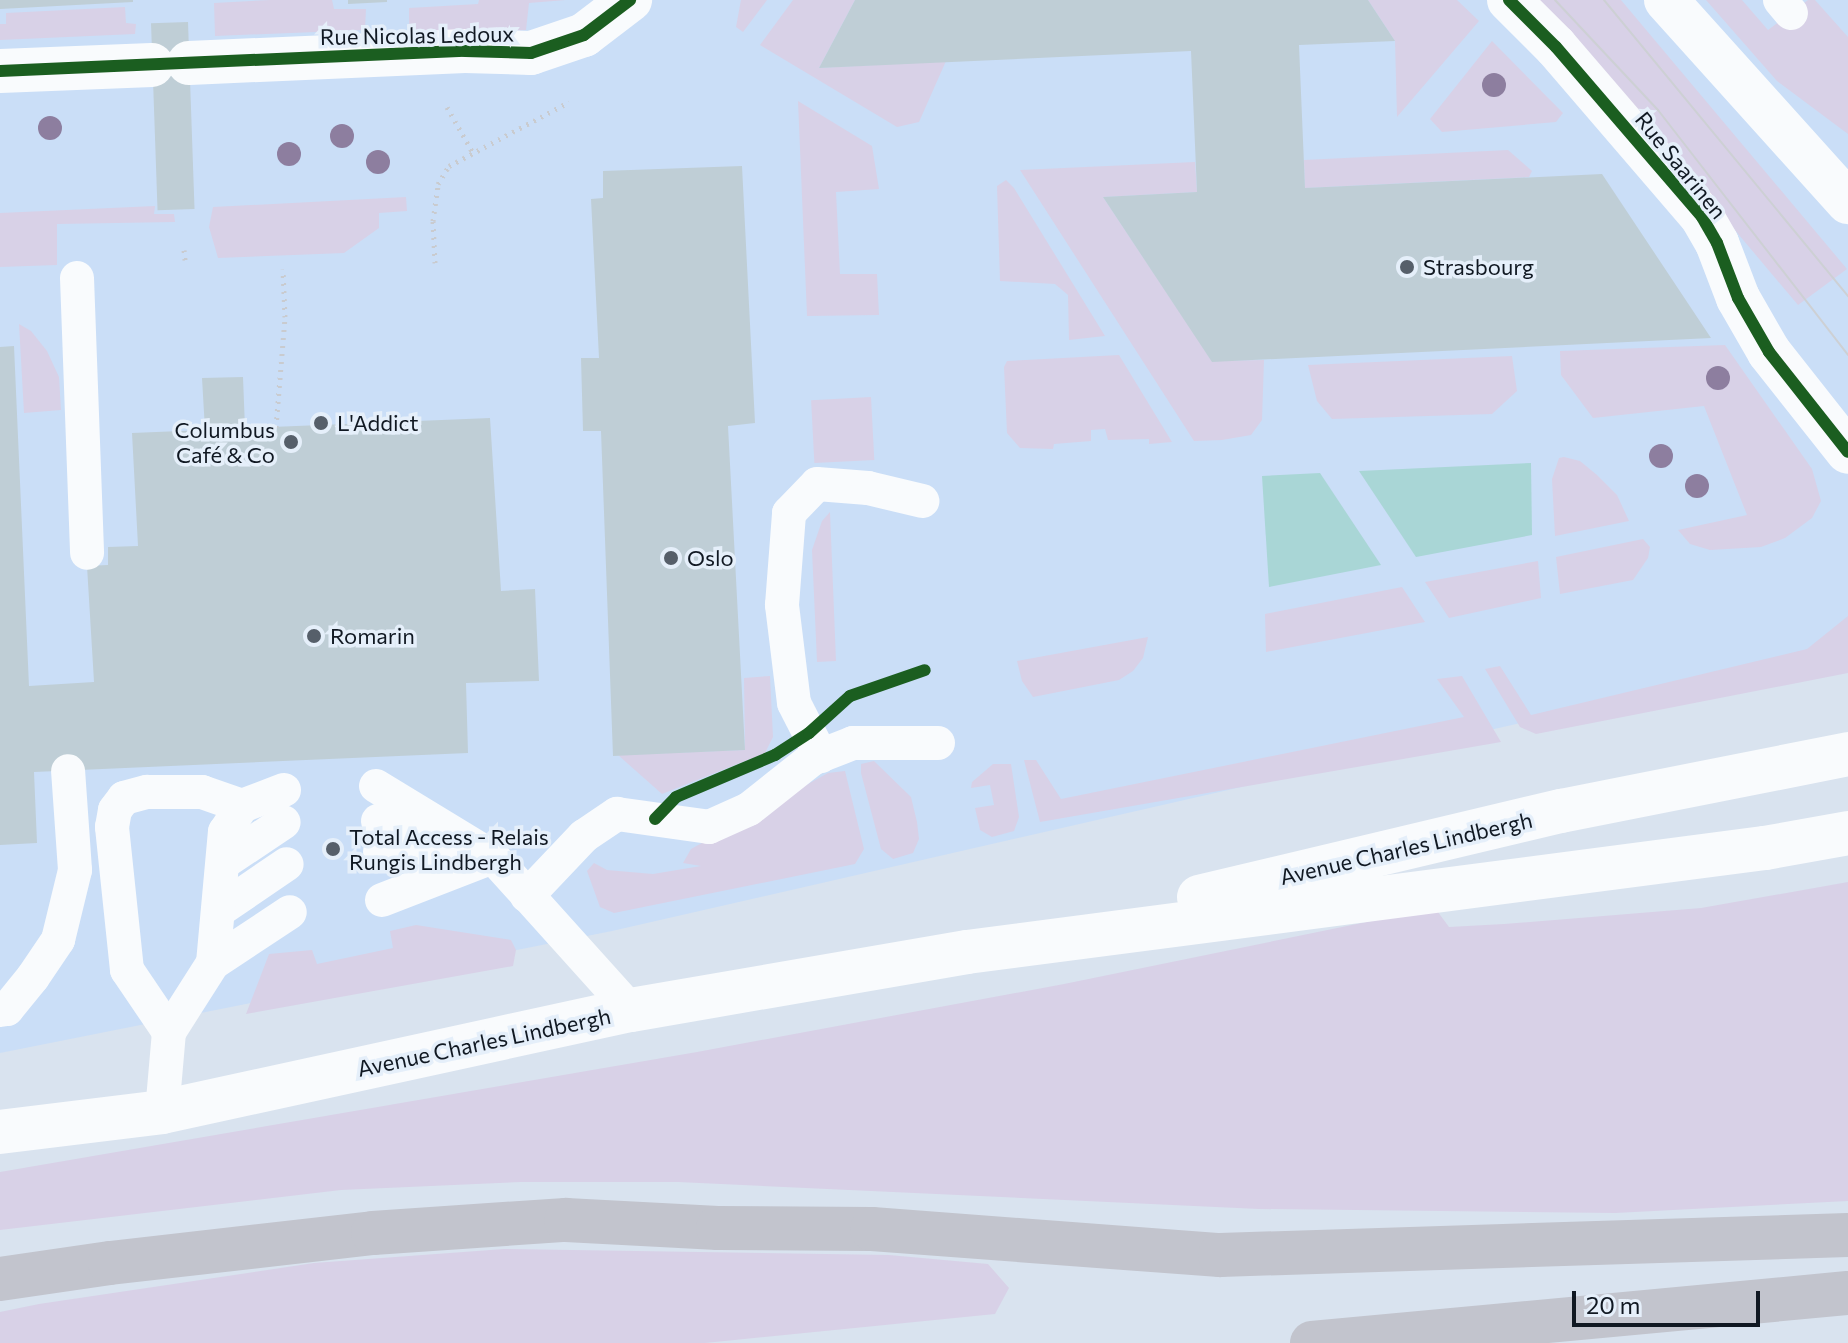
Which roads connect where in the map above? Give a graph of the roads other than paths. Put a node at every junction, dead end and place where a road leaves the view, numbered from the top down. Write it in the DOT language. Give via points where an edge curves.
graph roads {
  1 [pos="630,0"];
  2 [pos="1509,0"];
  3 [pos="1666,0"];
  4 [pos="0,71"];
  5 [pos="1831,174"];
  6 [pos="1848,202"];
  7 [pos="77,278"];
  8 [pos="1848,452"];
  9 [pos="922,501"];
  10 [pos="87,553"];
  11 [pos="938,743"];
  12 [pos="1848,754"];
  13 [pos="821,756"];
  14 [pos="68,771"];
  15 [pos="376,786"];
  16 [pos="242,806"];
  17 [pos="1848,833"];
  18 [pos="379,836"];
  19 [pos="493,857"];
  20 [pos="223,863"];
  21 [pos="287,864"];
  22 [pos="527,896"];
  23 [pos="382,900"];
  24 [pos="218,911"];
  25 [pos="290,912"];
  26 [pos="967,952"];
  27 [pos="213,963"];
  28 [pos="0,1010"];
  29 [pos="631,1010"];
  30 [pos="169,1032"];
  31 [pos="162,1112"];
  32 [pos="0,1132"];
  33 [pos="1848,1235"];
  34 [pos="0,1279"];
  35 [pos="1848,1293"];
  36 [pos="1312,1343"];
  1 -- 4 [label="main road, Rue Nicolas Ledoux" via="584,35 531,53 465,51"];
  2 -- 8 [label="main road, Rue Saarinen" via="1702,217 1769,352"];
  3 -- 5 [label="main road"];
  5 -- 6 [label="main road"];
  7 -- 10 [label="lane"];
  9 -- 13 [label="lane" via="868,488 817,484 789,513 782,605 794,703"];
  11 -- 13 [label="lane" via="853,743"];
  12 -- 26 [label="main road, Avenue Charles Lindbergh" via="1561,811"];
  13 -- 22 [label="lane" via="749,809 709,827 617,814 584,836"];
  14 -- 28 [label="lane" via="75,870 58,940 7,1009"];
  15 -- 19 [label="lane"];
  16 -- 20 [label="lane" via="225,832"];
  16 -- 20 [label="lane" via="284,806"];
  16 -- 30 [label="lane" via="202,792 147,792 124,798 115,810 112,827 127,970"];
  17 -- 26 [label="main road, Avenue Charles Lindbergh"];
  18 -- 19 [label="lane"];
  19 -- 22 [label="lane"];
  19 -- 23 [label="lane"];
  20 -- 24 [label="lane"];
  21 -- 24 [label="lane"];
  22 -- 29 [label="lane"];
  24 -- 27 [label="lane"];
  25 -- 27 [label="lane"];
  26 -- 29 [label="main road, Avenue Charles Lindbergh"];
  27 -- 30 [label="lane"];
  29 -- 31 [label="main road, Avenue Charles Lindbergh"];
  30 -- 31 [label="lane"];
  31 -- 32 [label="main road, Avenue Charles Lindbergh"];
  33 -- 34 [label="highway" via="1220,1255 872,1229 566,1220 358,1235"];
  35 -- 36 [label="highway"];
}
